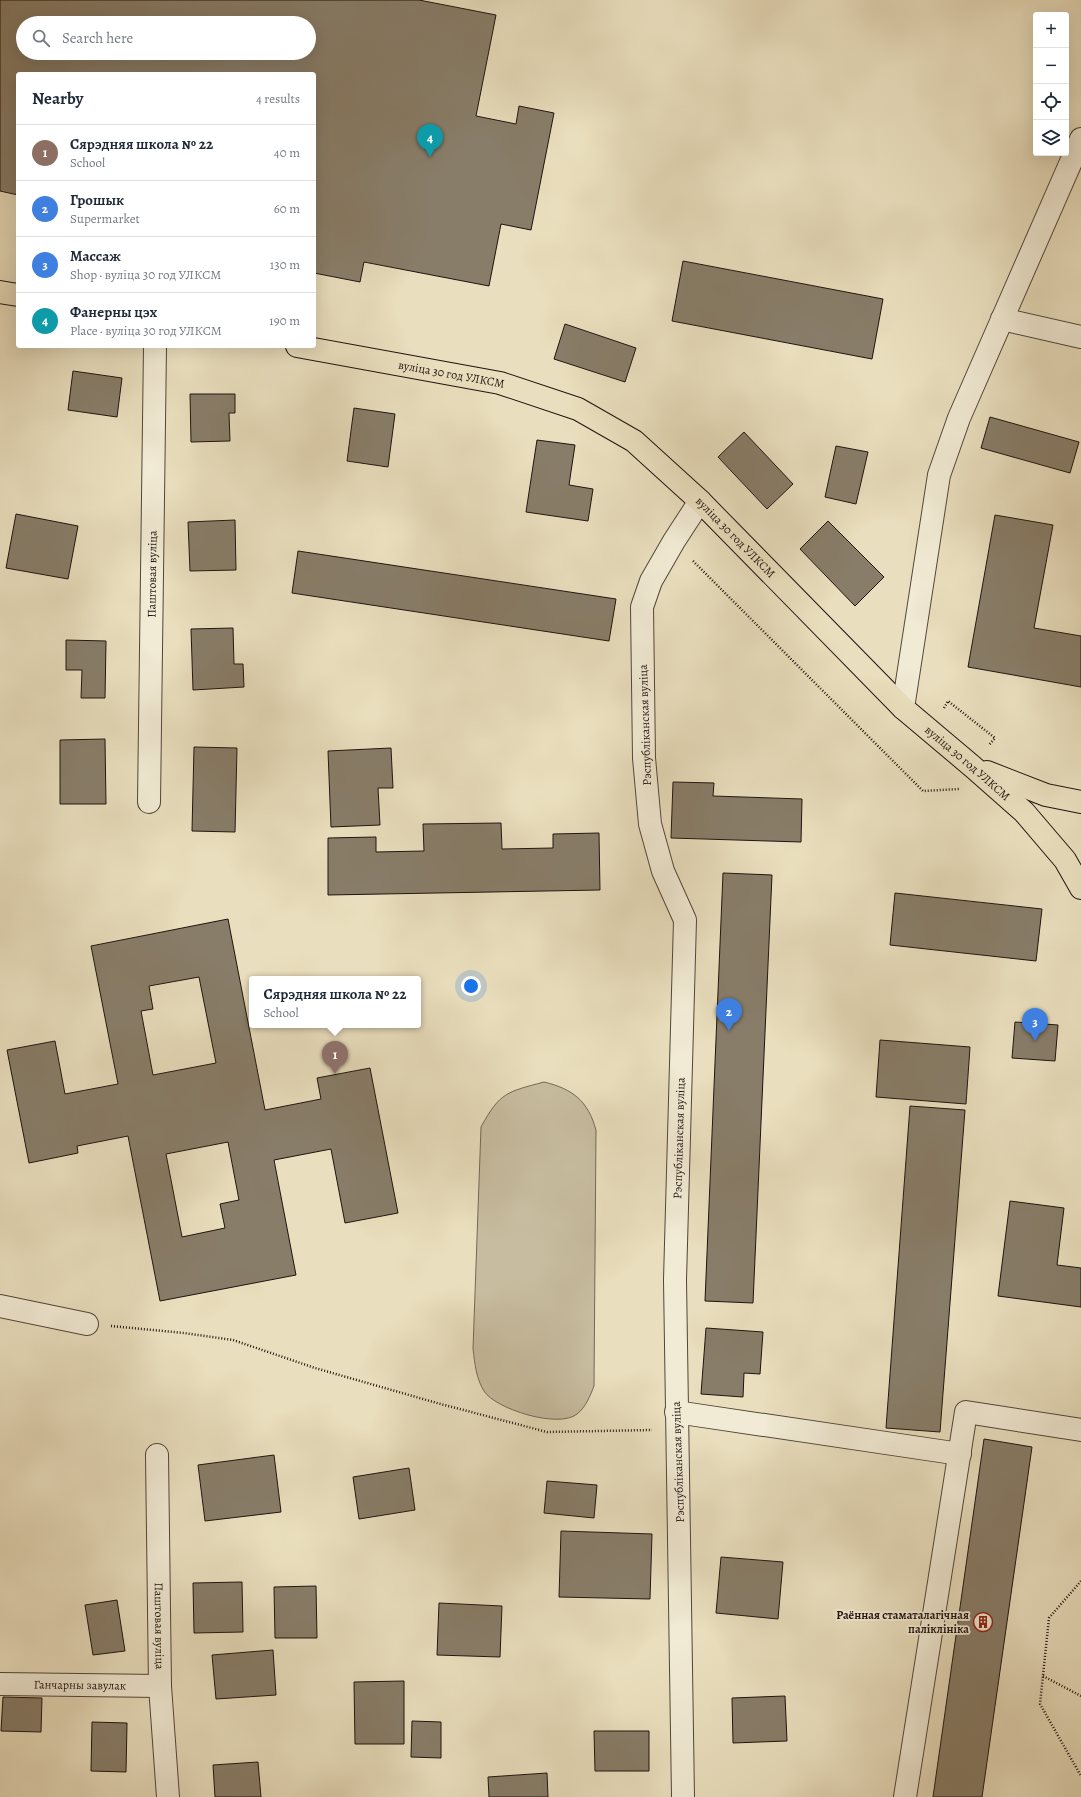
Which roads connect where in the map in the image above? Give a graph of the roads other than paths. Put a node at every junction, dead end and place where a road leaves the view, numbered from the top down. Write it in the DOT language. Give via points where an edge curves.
graph roads {
  1 [pos="1081,139"];
  2 [pos="0,292"];
  3 [pos="16,295"];
  4 [pos="1002,319"];
  5 [pos="1081,337"];
  6 [pos="155,348"];
  7 [pos="308,348"];
  8 [pos="700,501"];
  9 [pos="903,708"];
  10 [pos="973,766"];
  11 [pos="149,802"];
  12 [pos="1081,802"];
  13 [pos="1081,888"];
  14 [pos="0,1306"];
  15 [pos="87,1324"];
  16 [pos="678,1421"];
  17 [pos="1081,1430"];
  18 [pos="960,1454"];
  19 [pos="157,1455"];
  20 [pos="0,1684"];
  21 [pos="160,1686"];
  22 [pos="168,1797"];
  23 [pos="683,1797"];
  24 [pos="905,1797"];
  1 -- 4 [label="street"];
  2 -- 3 [label="main road"];
  4 -- 5 [label="street"];
  4 -- 9 [label="street" via="959,418 939,475"];
  6 -- 11 [label="street, Паштовая вуліца"];
  7 -- 8 [label="main road, вуліца 30 год УЛКСМ" via="500,383 578,409 634,441"];
  8 -- 9 [label="main road, вуліца 30 год УЛКСМ"];
  8 -- 16 [label="street, Рэспубліканская вуліца" via="651,581 642,607 644,758 650,824 663,872 685,920 675,1280"];
  9 -- 10 [label="main road, вуліца 30 год УЛКСМ"];
  10 -- 12 [label="main road" via="1046,795"];
  10 -- 13 [label="main road, вуліца 30 год УЛКСМ" via="1024,812 1065,860"];
  14 -- 15 [label="street"];
  16 -- 18 [label="street"];
  16 -- 23 [label="street, Рэспубліканская вуліца"];
  17 -- 18 [label="street" via="966,1412"];
  18 -- 24 [label="street"];
  19 -- 21 [label="street, Паштовая вуліца"];
  20 -- 21 [label="street, Ганчарны завулак"];
  21 -- 22 [label="street, Паштовая вуліца"];
}
